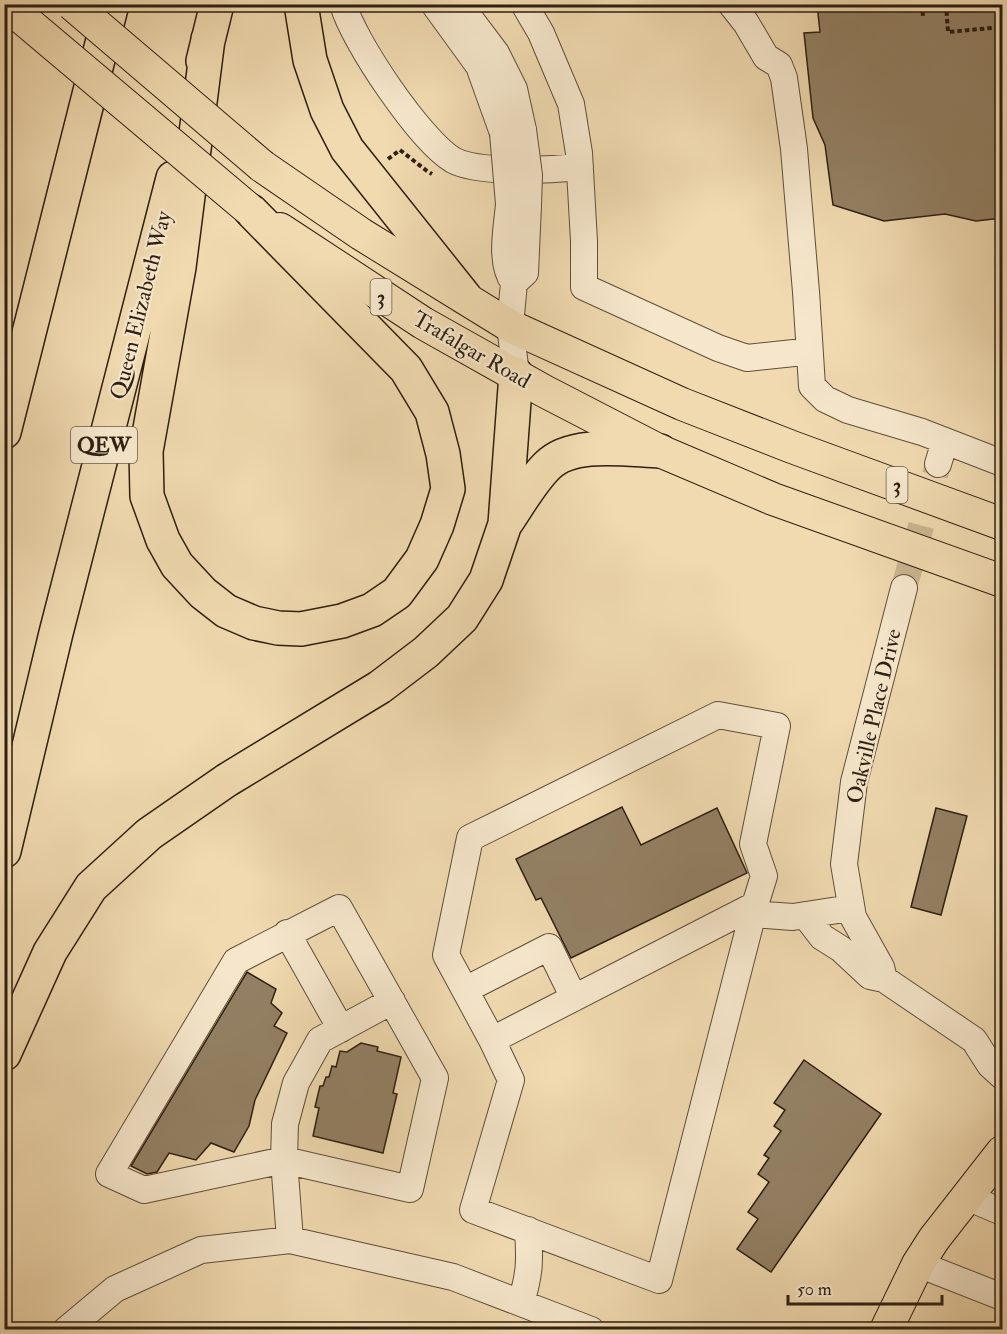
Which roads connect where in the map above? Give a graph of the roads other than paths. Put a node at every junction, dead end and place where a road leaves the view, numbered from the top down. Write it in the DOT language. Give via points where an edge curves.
graph roads {
  1 [pos="72,4"];
  2 [pos="217,4"];
  3 [pos="301,4"];
  4 [pos="342,4"];
  5 [pos="434,4"];
  6 [pos="459,4"];
  7 [pos="524,4"];
  8 [pos="734,5"];
  9 [pos="111,6"];
  10 [pos="11,8"];
  11 [pos="208,39"];
  12 [pos="513,131"];
  13 [pos="580,167"];
  14 [pos="251,211"];
  15 [pos="465,297"];
  16 [pos="510,326"];
  17 [pos="794,353"];
  18 [pos="516,374"];
  19 [pos="4,432"];
  20 [pos="660,451"];
  21 [pos="1002,463"];
  22 [pos="505,524"];
  23 [pos="1002,524"];
  24 [pos="1002,581"];
  25 [pos="904,588"];
  26 [pos="4,851"];
  27 [pos="851,908"];
  28 [pos="754,909"];
  29 [pos="805,915"];
  30 [pos="287,933"];
  31 [pos="884,979"];
  32 [pos="465,990"];
  33 [pos="574,998"];
  34 [pos="392,1001"];
  35 [pos="341,1029"];
  36 [pos="492,1040"];
  37 [pos="974,1040"];
  38 [pos="1002,1045"];
  39 [pos="4,1054"];
  40 [pos="1002,1076"];
  41 [pos="1002,1152"];
  42 [pos="284,1160"];
  43 [pos="967,1197"];
  44 [pos="1002,1212"];
  45 [pos="528,1230"];
  46 [pos="291,1240"];
  47 [pos="918,1264"];
  48 [pos="1002,1297"];
  49 [pos="521,1303"];
  50 [pos="66,1329"];
  51 [pos="591,1329"];
  52 [pos="886,1329"];
  1 -- 15 [label="main road, Trafalgar Road / 3, bridge" via="262,166"];
  2 -- 11 [label="highway, Queen Elizabeth Way / QEW"];
  3 -- 15 [label="highway" via="310,60 327,110 347,149"];
  4 -- 13 [label="street" via="384,80 415,123 453,160 478,168"];
  5 -- 12 [label="street" via="479,66"];
  6 -- 12 [label="street" via="496,53 514,89"];
  7 -- 13 [label="street" via="541,33 571,104"];
  8 -- 21 [label="street" via="766,57 779,65 784,78 794,149 812,386 825,399 848,410 922,432 941,453"];
  9 -- 19 [label="highway"];
  10 -- 14 [label="main road, Trafalgar Road / 3, bridge"];
  11 -- 14 [label="highway" via="179,267 146,451 147,496 177,565 203,593 254,623 301,629 372,610 397,593 426,550 448,489 432,412 406,369"];
  11 -- 26 [label="highway, Queen Elizabeth Way / QEW"];
  12 -- 16 [label="street, bridge" via="519,204 506,240 507,273 514,283"];
  13 -- 17 [label="street" via="584,287 747,358"];
  14 -- 18 [label="main road, Trafalgar Road / 3" via="423,323"];
  15 -- 16 [label="main road, Trafalgar Road / 3"];
  16 -- 18 [label="street"];
  16 -- 23 [label="main road, Trafalgar Road / 3" via="682,404"];
  18 -- 20 [label="main road, Trafalgar Road / 3"];
  18 -- 22 [label="highway"];
  20 -- 22 [label="highway" via="569,452 549,464"];
  20 -- 24 [label="main road, Trafalgar Road / 3" via="773,499"];
  22 -- 39 [label="highway" via="486,580 462,618 426,652 380,687 227,780 149,834 91,887 50,952"];
  25 -- 27 [label="street, Oakville Place Drive" via="854,782 844,864"];
  27 -- 29 [label="street"];
  27 -- 31 [label="street, Oakville Place Drive"];
  28 -- 29 [label="street" via="793,917"];
  28 -- 32 [label="street" via="764,876 753,844 777,726 718,715 470,838 446,955"];
  28 -- 33 [label="street"];
  28 -- 45 [label="street" via="659,1280"];
  29 -- 31 [label="street" via="822,937 870,976"];
  30 -- 34 [label="street" via="339,908"];
  30 -- 35 [label="street"];
  30 -- 42 [label="street" via="236,962 109,1174 144,1190"];
  31 -- 37 [label="street"];
  32 -- 33 [label="street" via="549,947"];
  32 -- 36 [label="street"];
  33 -- 36 [label="street"];
  34 -- 35 [label="street"];
  34 -- 42 [label="street" via="435,1077 410,1189"];
  35 -- 42 [label="street" via="320,1040 296,1083 285,1124"];
  36 -- 45 [label="street" via="511,1080 473,1210"];
  37 -- 38 [label="street"];
  37 -- 40 [label="street"];
  41 -- 43 [label="main road"];
  42 -- 46 [label="street"];
  43 -- 44 [label="street"];
  43 -- 47 [label="main road"];
  45 -- 49 [label="street" via="530,1275"];
  46 -- 49 [label="street" via="453,1277"];
  46 -- 50 [label="street" via="201,1250 115,1289"];
  47 -- 48 [label="street"];
  47 -- 52 [label="main road"];
  49 -- 51 [label="street"];
}
